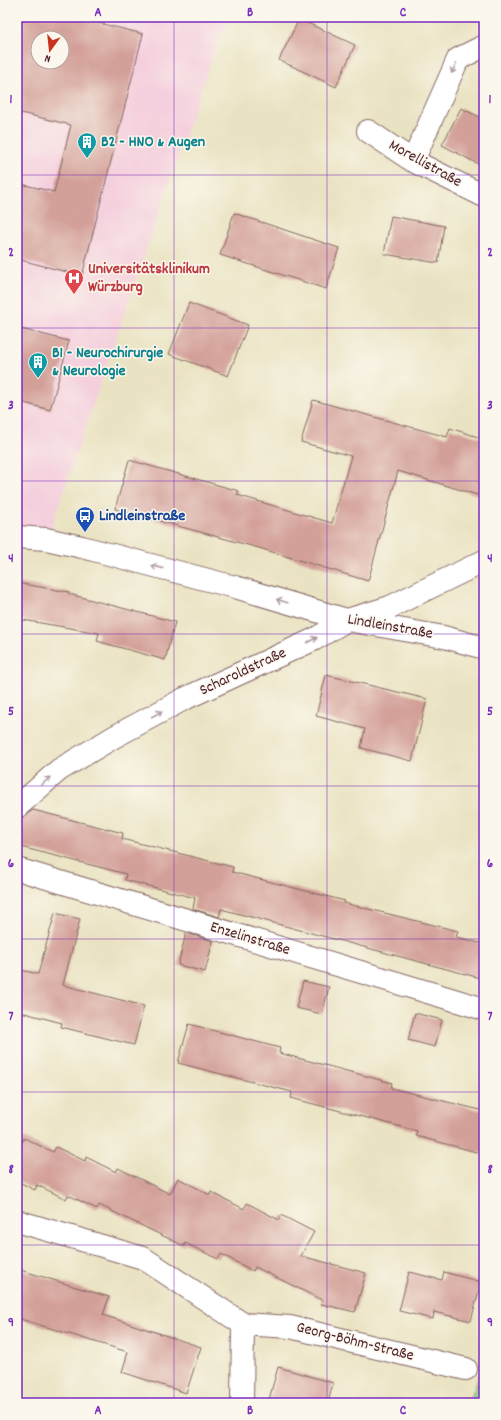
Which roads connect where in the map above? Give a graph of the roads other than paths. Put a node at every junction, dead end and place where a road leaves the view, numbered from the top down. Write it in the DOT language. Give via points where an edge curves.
graph roads {
  1 [pos="484,46"];
  2 [pos="368,131"];
  3 [pos="413,161"];
  4 [pos="484,196"];
  5 [pos="17,537"];
  6 [pos="484,561"];
  7 [pos="346,620"];
  8 [pos="484,648"];
  9 [pos="17,808"];
  10 [pos="17,869"];
  11 [pos="484,1009"];
  12 [pos="17,1221"];
  13 [pos="243,1324"];
  14 [pos="466,1369"];
  15 [pos="242,1403"];
  1 -- 3 [label="street, one-way" via="458,59"];
  2 -- 3 [label="street, Morellistraße"];
  3 -- 4 [label="street, Morellistraße"];
  7 -- 5 [label="street, Lindleinstraße, one-way" via="235,587 82,547"];
  6 -- 7 [label="street, Scharoldstraße" via="390,606"];
  7 -- 8 [label="street, Lindleinstraße" via="444,637"];
  9 -- 7 [label="street, Scharoldstraße, one-way" via="59,770 114,737 184,699 315,639"];
  10 -- 11 [label="street, Enzelinstraße"];
  12 -- 13 [label="street, Georg-Böhm-Straße" via="143,1258"];
  13 -- 14 [label="street, Georg-Böhm-Straße" via="290,1327"];
  13 -- 15 [label="street"];
}
